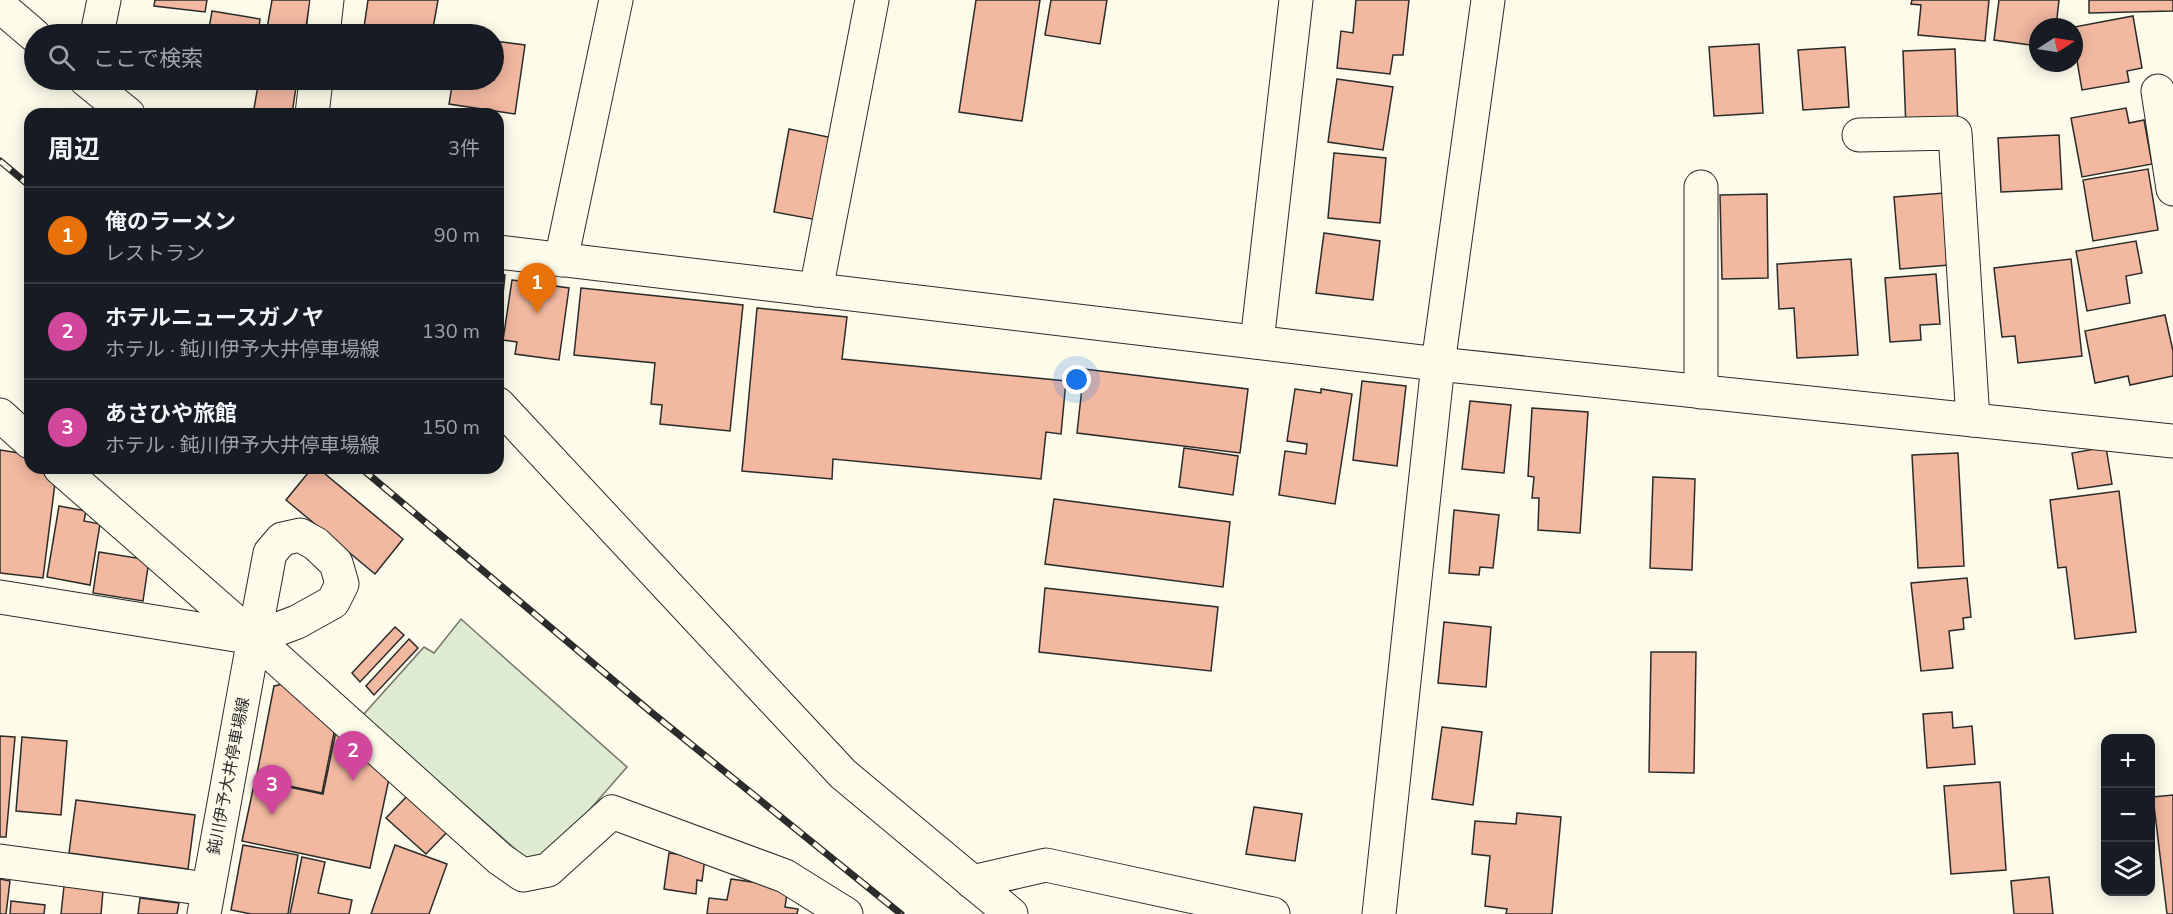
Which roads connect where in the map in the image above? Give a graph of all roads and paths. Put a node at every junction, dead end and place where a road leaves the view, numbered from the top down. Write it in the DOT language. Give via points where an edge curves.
graph roads {
  1 [pos="104,0"];
  2 [pos="327,0"];
  3 [pos="616,0"];
  4 [pos="872,0"];
  5 [pos="1296,0"];
  6 [pos="1488,0"];
  7 [pos="0,6"];
  8 [pos="99,24"];
  9 [pos="324,24"];
  10 [pos="24,26"];
  11 [pos="100,90"];
  12 [pos="315,90"];
  13 [pos="2158,91"];
  14 [pos="121,108"];
  15 [pos="313,108"];
  16 [pos="1858,135"];
  17 [pos="1701,187"];
  18 [pos="2173,189"];
  19 [pos="504,253"];
  20 [pos="561,260"];
  21 [pos="816,290"];
  22 [pos="1257,342"];
  23 [pos="1438,364"];
  24 [pos="1701,392"];
  25 [pos="504,410"];
  26 [pos="0,416"];
  27 [pos="1973,420"];
  28 [pos="24,437"];
  29 [pos="2173,441"];
  30 [pos="67,474"];
  31 [pos="0,597"];
  32 [pos="254,638"];
  33 [pos="0,861"];
  34 [pos="972,882"];
  35 [pos="206,901"];
  36 [pos="846,914"];
  37 [pos="1011,914"];
  38 [pos="1273,914"];
  39 [pos="1379,914"];
  1 -- 8 [label="street"];
  2 -- 9 [label="street"];
  3 -- 20 [label="street"];
  4 -- 21 [label="street"];
  5 -- 22 [label="street"];
  6 -- 23 [label="street"];
  7 -- 10 [label="street"];
  11 -- 14 [label="street"];
  12 -- 15 [label="street"];
  13 -- 18 [label="street"];
  16 -- 27 [label="street" via="1955,134"];
  17 -- 24 [label="street"];
  19 -- 20 [label="street"];
  20 -- 21 [label="street"];
  21 -- 22 [label="street"];
  22 -- 23 [label="street"];
  23 -- 24 [label="street"];
  23 -- 39 [label="street"];
  24 -- 27 [label="street"];
  25 -- 34 [label="street" via="843,774"];
  26 -- 28 [label="street"];
  27 -- 29 [label="street"];
  30 -- 32 [label="street"];
  31 -- 32 [label="street"];
  32 -- 35 [label="street, 鈍川伊予大井停車場線"];
  32 -- 36 [label="street" via="500,859 524,875 548,870 612,812 785,876"];
  33 -- 35 [label="street"];
  34 -- 37 [label="street"];
  34 -- 38 [label="street" via="1046,865"];
}
